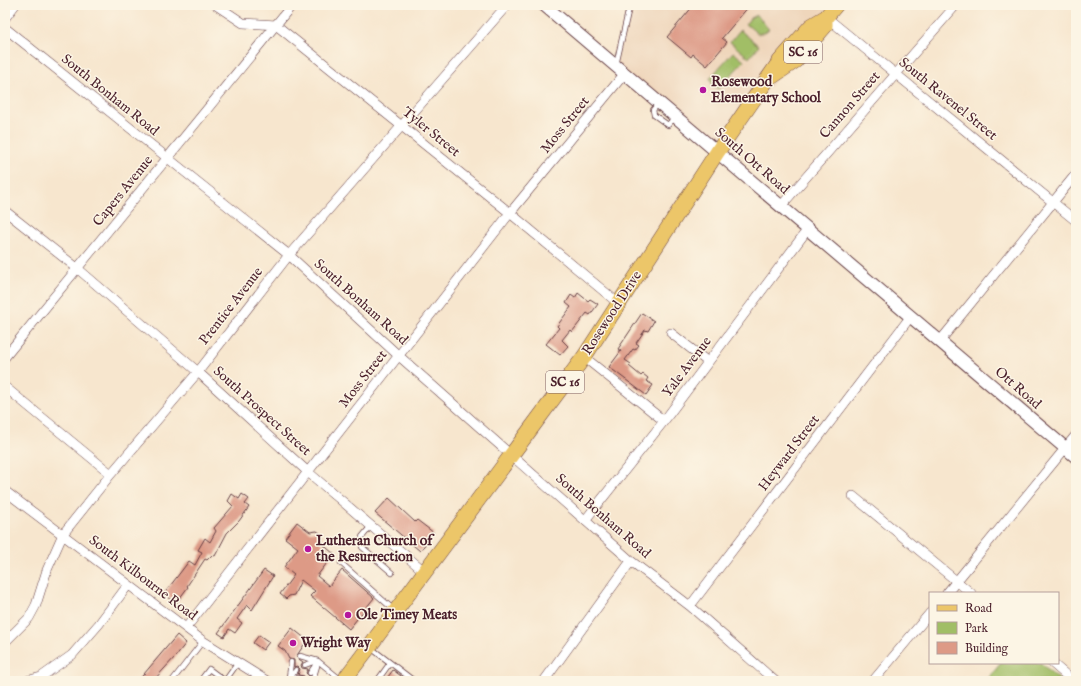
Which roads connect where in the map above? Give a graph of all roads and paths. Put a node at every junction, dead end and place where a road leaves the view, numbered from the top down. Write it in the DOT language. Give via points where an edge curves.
graph roads {
  1 [pos="15,5"];
  2 [pos="216,5"];
  3 [pos="292,5"];
  4 [pos="507,5"];
  5 [pos="544,5"];
  6 [pos="633,5"];
  7 [pos="836,5"];
  8 [pos="956,5"];
  9 [pos="826,17"];
  10 [pos="5,18"];
  11 [pos="276,25"];
  12 [pos="5,28"];
  13 [pos="620,69"];
  14 [pos="896,74"];
  15 [pos="400,125"];
  16 [pos="718,152"];
  17 [pos="167,159"];
  18 [pos="1076,174"];
  19 [pos="1053,203"];
  20 [pos="781,206"];
  21 [pos="5,211"];
  22 [pos="510,213"];
  23 [pos="1076,221"];
  24 [pos="808,229"];
  25 [pos="289,255"];
  26 [pos="77,268"];
  27 [pos="618,303"];
  28 [pos="911,316"];
  29 [pos="671,333"];
  30 [pos="940,341"];
  31 [pos="399,356"];
  32 [pos="5,357"];
  33 [pos="584,357"];
  34 [pos="708,362"];
  35 [pos="198,372"];
  36 [pos="5,387"];
  37 [pos="664,420"];
  38 [pos="1076,435"];
  39 [pos="1066,447"];
  40 [pos="511,454"];
  41 [pos="1076,457"];
  42 [pos="308,472"];
  43 [pos="111,474"];
  44 [pos="5,491"];
  45 [pos="853,496"];
  46 [pos="586,519"];
  47 [pos="371,526"];
  48 [pos="63,534"];
  49 [pos="631,561"];
  50 [pos="341,563"];
  51 [pos="425,572"];
  52 [pos="392,573"];
  53 [pos="957,581"];
  54 [pos="128,585"];
  55 [pos="948,592"];
  56 [pos="970,592"];
  57 [pos="690,606"];
  58 [pos="395,611"];
  59 [pos="929,614"];
  60 [pos="186,628"];
  61 [pos="203,641"];
  62 [pos="5,642"];
  63 [pos="369,647"];
  64 [pos="300,656"];
  65 [pos="318,661"];
  66 [pos="291,662"];
  67 [pos="390,663"];
  68 [pos="237,664"];
  69 [pos="1053,664"];
  70 [pos="305,665"];
  71 [pos="296,670"];
  72 [pos="310,674"];
  73 [pos="288,679"];
  74 [pos="313,679"];
  75 [pos="299,680"];
  76 [pos="344,680"];
  77 [pos="26,681"];
  78 [pos="172,681"];
  79 [pos="200,681"];
  80 [pos="225,681"];
  81 [pos="267,681"];
  82 [pos="377,681"];
  83 [pos="414,681"];
  84 [pos="544,681"];
  85 [pos="775,681"];
  86 [pos="873,681"];
  87 [pos="1073,681"];
  1 -- 10 [label="street"];
  2 -- 11 [label="street" via="243,23"];
  3 -- 11 [label="street, Capers Avenue"];
  4 -- 15 [label="street, Prentice Avenue"];
  5 -- 13 [label="street, South Ott Road"];
  6 -- 13 [label="lane" via="628,12"];
  7 -- 9 [label="main road, Rosewood Drive / SC 16"];
  8 -- 14 [label="street, Cannon Street"];
  9 -- 14 [label="street, South Ravenel Street"];
  9 -- 16 [label="main road, Rosewood Drive / SC 16" via="825,26 796,61 768,78"];
  11 -- 15 [label="street, Tyler Street"];
  11 -- 17 [label="street, Capers Avenue"];
  12 -- 17 [label="street, South Bonham Road"];
  13 -- 16 [label="street, South Ott Road"];
  13 -- 22 [label="street, Moss Street"];
  14 -- 19 [label="street, South Ravenel Street"];
  14 -- 20 [label="street, Cannon Street"];
  15 -- 22 [label="street, Tyler Street"];
  15 -- 25 [label="street, Prentice Avenue"];
  16 -- 20 [label="street, South Ott Road"];
  16 -- 27 [label="main road, Rosewood Drive / SC 16"];
  17 -- 25 [label="street, South Bonham Road"];
  17 -- 26 [label="street, Capers Avenue"];
  18 -- 19 [label="street"];
  19 -- 23 [label="street, South Ravenel Street"];
  19 -- 30 [label="street"];
  20 -- 24 [label="street, South Ott Road"];
  21 -- 26 [label="street, South Prospect Street"];
  22 -- 27 [label="street, Tyler Street"];
  22 -- 31 [label="street, Moss Street"];
  24 -- 28 [label="street, South Ott Road"];
  24 -- 34 [label="street, Yale Avenue"];
  25 -- 31 [label="street, South Bonham Road"];
  25 -- 35 [label="street, Prentice Avenue"];
  26 -- 32 [label="street, Capers Avenue"];
  26 -- 35 [label="street, South Prospect Street"];
  27 -- 33 [label="main road, Rosewood Drive / SC 16"];
  28 -- 30 [label="street, South Ott Road"];
  28 -- 57 [label="street, Heyward Street"];
  29 -- 34 [label="street"];
  30 -- 39 [label="street, Ott Road"];
  31 -- 40 [label="street, South Bonham Road"];
  31 -- 42 [label="street, Moss Street"];
  33 -- 37 [label="street"];
  33 -- 40 [label="main road, Rosewood Drive / SC 16"];
  34 -- 37 [label="street, Yale Avenue"];
  35 -- 42 [label="street, South Prospect Street"];
  35 -- 43 [label="street, Prentice Avenue"];
  36 -- 43 [label="street"];
  37 -- 46 [label="street, Yale Avenue"];
  38 -- 39 [label="street"];
  39 -- 41 [label="street, Ott Road"];
  39 -- 53 [label="street"];
  40 -- 46 [label="street, South Bonham Road"];
  40 -- 51 [label="main road, Rosewood Drive / SC 16"];
  42 -- 47 [label="street, South Prospect Street"];
  42 -- 60 [label="street, Moss Street"];
  43 -- 48 [label="street, Prentice Avenue"];
  44 -- 48 [label="street, South Kilbourne Road"];
  45 -- 53 [label="street"];
  46 -- 49 [label="street, South Bonham Road"];
  47 -- 51 [label="street, South Prospect Street"];
  47 -- 52 [label="lane" via="362,537 362,547"];
  48 -- 54 [label="street, South Kilbourne Road"];
  48 -- 62 [label="street, Prentice Avenue" via="47,570 36,605 29,618"];
  49 -- 57 [label="street, South Bonham Road"];
  49 -- 84 [label="street"];
  50 -- 58 [label="lane"];
  51 -- 58 [label="main road, Rosewood Drive / SC 16"];
  53 -- 55 [label="street"];
  53 -- 56 [label="street"];
  54 -- 60 [label="street, South Kilbourne Road"];
  54 -- 77 [label="street" via="72,655 41,677"];
  57 -- 85 [label="street, South Bonham Road"];
  58 -- 63 [label="main road, Rosewood Drive / SC 16"];
  59 -- 86 [label="street"];
  60 -- 61 [label="street, South Kilbourne Road"];
  61 -- 68 [label="street, South Kilbourne Road"];
  61 -- 78 [label="lane"];
  63 -- 67 [label="lane"];
  63 -- 76 [label="main road, Rosewood Drive / SC 16"];
  64 -- 65 [label="lane"];
  65 -- 70 [label="lane"];
  65 -- 72 [label="lane"];
  65 -- 74 [label="lane"];
  65 -- 76 [label="lane"];
  66 -- 73 [label="lane"];
  67 -- 82 [label="lane"];
  67 -- 83 [label="lane"];
  68 -- 80 [label="lane"];
  68 -- 81 [label="street, South Kilbourne Road"];
  69 -- 87 [label="street"];
  71 -- 73 [label="lane"];
  73 -- 75 [label="lane"];
  79 -- 80 [label="lane" via="209,669"];
}
